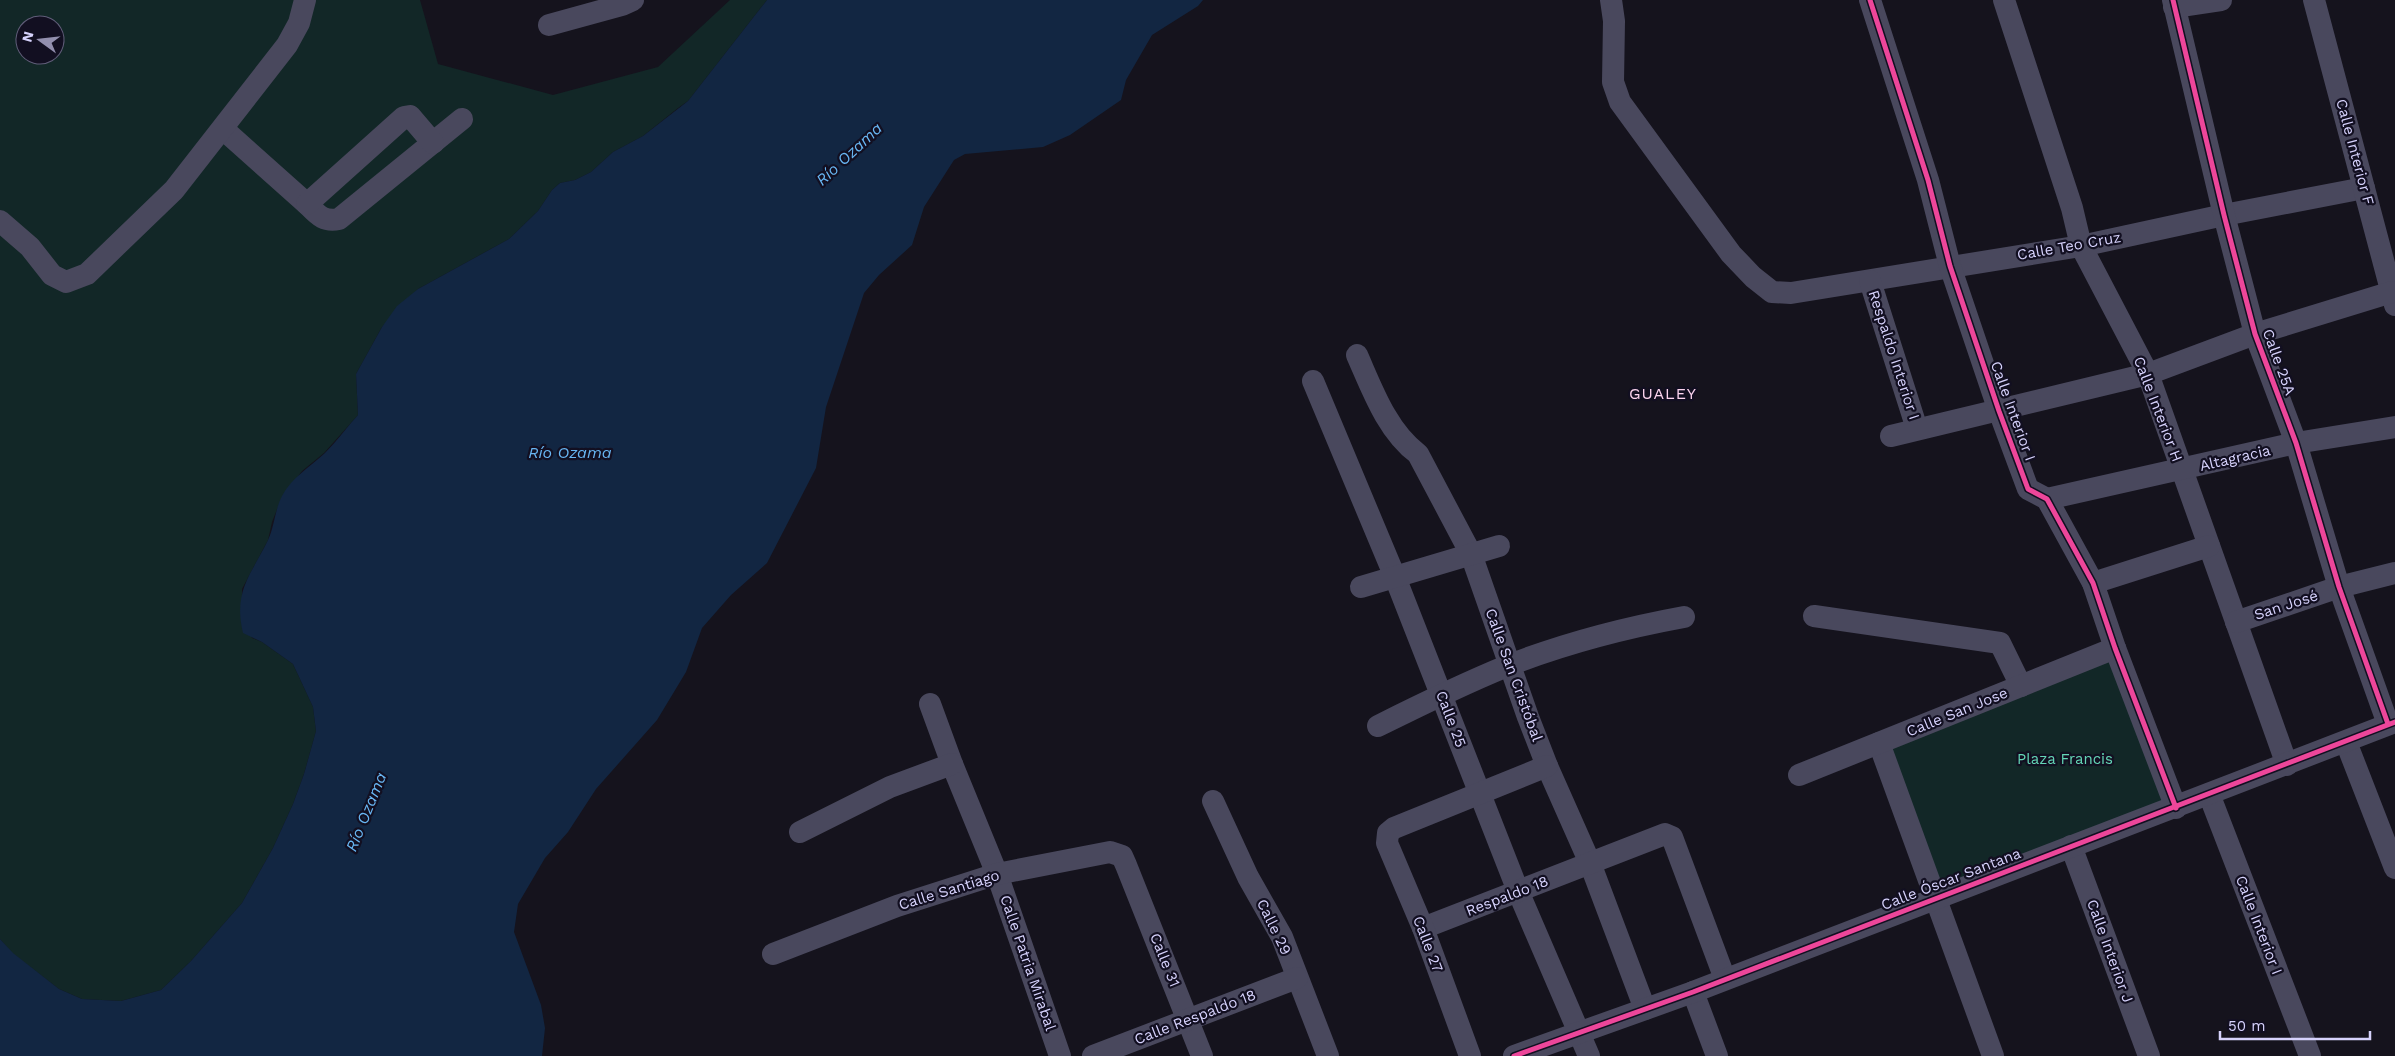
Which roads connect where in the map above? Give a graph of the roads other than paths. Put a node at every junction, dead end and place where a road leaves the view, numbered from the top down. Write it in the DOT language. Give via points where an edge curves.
graph roads {
  1 [pos="305,0"];
  2 [pos="633,0"];
  3 [pos="1611,0"];
  4 [pos="1870,0"];
  5 [pos="2004,0"];
  6 [pos="2221,0"];
  7 [pos="2314,0"];
  8 [pos="2173,3"];
  9 [pos="549,25"];
  10 [pos="462,119"];
  11 [pos="224,130"];
  12 [pos="433,143"];
  13 [pos="2364,188"];
  14 [pos="308,204"];
  15 [pos="2224,215"];
  16 [pos="0,221"];
  17 [pos="2082,246"];
  18 [pos="1950,266"];
  19 [pos="1870,281"];
  20 [pos="2394,298"];
  21 [pos="2256,334"];
  22 [pos="1357,355"];
  23 [pos="2148,374"];
  24 [pos="1313,381"];
  25 [pos="1998,412"];
  26 [pos="2395,427"];
  27 [pos="1918,429"];
  28 [pos="1891,436"];
  29 [pos="2296,443"];
  30 [pos="2182,470"];
  31 [pos="2047,499"];
  32 [pos="1499,546"];
  33 [pos="2209,546"];
  34 [pos="1471,554"];
  35 [pos="2395,573"];
  36 [pos="1395,577"];
  37 [pos="2093,583"];
  38 [pos="1361,587"];
  39 [pos="2339,587"];
  40 [pos="1684,616"];
  41 [pos="1814,616"];
  42 [pos="2236,622"];
  43 [pos="2115,648"];
  44 [pos="1509,666"];
  45 [pos="2020,686"];
  46 [pos="1442,694"];
  47 [pos="930,704"];
  48 [pos="2391,723"];
  49 [pos="1378,726"];
  50 [pos="2346,742"];
  51 [pos="1879,743"];
  52 [pos="952,764"];
  53 [pos="2287,765"];
  54 [pos="1547,766"];
  55 [pos="1799,775"];
  56 [pos="1479,794"];
  57 [pos="2209,794"];
  58 [pos="1213,800"];
  59 [pos="2176,808"];
  60 [pos="800,832"];
  61 [pos="2072,846"];
  62 [pos="1590,863"];
  63 [pos="1126,866"];
  64 [pos="2395,868"];
  65 [pos="997,874"];
  66 [pos="1518,891"];
  67 [pos="1934,898"];
  68 [pos="1423,928"];
  69 [pos="773,954"];
  70 [pos="1298,978"];
  71 [pos="1725,978"];
  72 [pos="1693,992"];
  73 [pos="1645,1009"];
  74 [pos="1188,1019"];
  75 [pos="1580,1034"];
  76 [pos="1060,1056"];
  77 [pos="1093,1056"];
  78 [pos="1202,1056"];
  79 [pos="1328,1056"];
  80 [pos="1470,1056"];
  81 [pos="1514,1056"];
  82 [pos="1589,1056"];
  83 [pos="1717,1056"];
  84 [pos="1993,1056"];
  85 [pos="2149,1056"];
  86 [pos="2310,1056"];
  1 -- 11 [label="street" via="299,23 288,45"];
  2 -- 9 [label="street"];
  3 -- 19 [label="street, Calle Teo Cruz" via="1613,82 1620,102 1732,254 1753,277 1772,292 1791,293"];
  4 -- 18 [label="street, Calle Interior I" via="1928,180"];
  5 -- 17 [label="street, Calle Interior H"];
  6 -- 8 [label="street"];
  7 -- 13 [label="street, Calle Interior F"];
  8 -- 15 [label="street, Calle 25A"];
  10 -- 12 [label="street"];
  11 -- 14 [label="street"];
  11 -- 16 [label="street" via="174,190 88,274 66,282 52,275 30,247"];
  12 -- 14 [label="street" via="339,219 329,221 319,217"];
  12 -- 14 [label="street" via="414,119 404,117"];
  13 -- 15 [label="street, Calle Teo Cruz"];
  13 -- 20 [label="street, Calle Interior F"];
  15 -- 17 [label="street, Calle Teo Cruz"];
  15 -- 21 [label="street, Calle 25A"];
  17 -- 18 [label="street, Calle Teo Cruz"];
  17 -- 23 [label="street, Calle Interior H"];
  18 -- 19 [label="street, Calle Teo Cruz"];
  18 -- 25 [label="street, Calle Interior I"];
  19 -- 27 [label="street, Respaldo Interior I"];
  20 -- 21 [label="street"];
  21 -- 23 [label="street"];
  21 -- 29 [label="street, Calle 25A"];
  22 -- 34 [label="street, Calle San Cristóbal" via="1378,403 1408,446 1418,454"];
  23 -- 25 [label="street"];
  23 -- 30 [label="street, Calle Interior H"];
  24 -- 36 [label="street, Calle 25"];
  25 -- 27 [label="street"];
  25 -- 31 [label="street, Calle Interior I" via="2028,489"];
  26 -- 29 [label="street, Altagracia"];
  27 -- 28 [label="street"];
  29 -- 30 [label="street, Altagracia"];
  29 -- 39 [label="street, Calle 25A"];
  30 -- 31 [label="street, Altagracia"];
  30 -- 33 [label="street, Calle Interior H"];
  31 -- 37 [label="street, Calle Interior I"];
  32 -- 34 [label="street"];
  33 -- 37 [label="street"];
  33 -- 42 [label="street, Calle Interior H"];
  34 -- 36 [label="street"];
  34 -- 44 [label="street, Calle San Cristóbal"];
  35 -- 39 [label="street, San José"];
  36 -- 38 [label="street"];
  36 -- 46 [label="street, Calle 25"];
  37 -- 43 [label="street, Calle Interior I"];
  39 -- 42 [label="street, San José"];
  39 -- 48 [label="street, Calle 25A"];
  40 -- 44 [label="street" via="1606,634"];
  41 -- 45 [label="street" via="2000,643"];
  42 -- 53 [label="street, Calle Interior H"];
  43 -- 45 [label="street, Calle San Jose"];
  43 -- 59 [label="street, Calle Interior I"];
  44 -- 46 [label="street"];
  44 -- 54 [label="street, Calle San Cristóbal"];
  45 -- 51 [label="street, Calle San Jose"];
  46 -- 49 [label="street"];
  46 -- 56 [label="street, Calle 25"];
  47 -- 52 [label="street, Calle Patria Mirabal"];
  48 -- 50 [label="street, Calle Óscar Santana"];
  50 -- 53 [label="street, Calle Óscar Santana"];
  50 -- 64 [label="street"];
  51 -- 55 [label="street, Calle San Jose"];
  51 -- 67 [label="street"];
  52 -- 60 [label="street" via="890,787"];
  52 -- 65 [label="street, Calle Patria Mirabal"];
  53 -- 57 [label="street, Calle Óscar Santana"];
  54 -- 56 [label="street"];
  54 -- 62 [label="street, Calle San Cristóbal"];
  56 -- 66 [label="street, Calle 25"];
  56 -- 68 [label="street, Calle 27" via="1388,833 1387,843"];
  57 -- 59 [label="street, Calle Óscar Santana"];
  57 -- 86 [label="street, Calle Interior I"];
  58 -- 70 [label="street, Calle 29" via="1248,877 1282,937"];
  59 -- 61 [label="street, Calle Óscar Santana"];
  61 -- 67 [label="street, Calle Óscar Santana"];
  61 -- 85 [label="street, Calle Interior J"];
  62 -- 66 [label="street, Respaldo 18"];
  62 -- 71 [label="street, Respaldo 18" via="1666,834 1672,837"];
  62 -- 73 [label="street, Calle San Cristóbal"];
  63 -- 65 [label="street, Calle Santiago" via="1122,856 1110,852"];
  63 -- 74 [label="street, Calle 31"];
  65 -- 69 [label="street, Calle Santiago" via="897,906"];
  65 -- 76 [label="street, Calle Patria Mirabal"];
  66 -- 68 [label="street, Respaldo 18"];
  66 -- 75 [label="street, Calle 25"];
  67 -- 71 [label="street, Calle Óscar Santana"];
  67 -- 84 [label="street"];
  68 -- 80 [label="street, Calle 27"];
  70 -- 74 [label="street, Calle Respaldo 18"];
  70 -- 79 [label="street, Calle 29"];
  71 -- 72 [label="street, Calle Óscar Santana"];
  72 -- 73 [label="street, Calle Óscar Santana"];
  72 -- 83 [label="street"];
  73 -- 75 [label="street, Calle Óscar Santana"];
  74 -- 77 [label="street, Calle Respaldo 18"];
  74 -- 78 [label="street, Calle 31"];
  75 -- 81 [label="street, Calle Óscar Santana"];
  75 -- 82 [label="street, Calle 25"];
}
